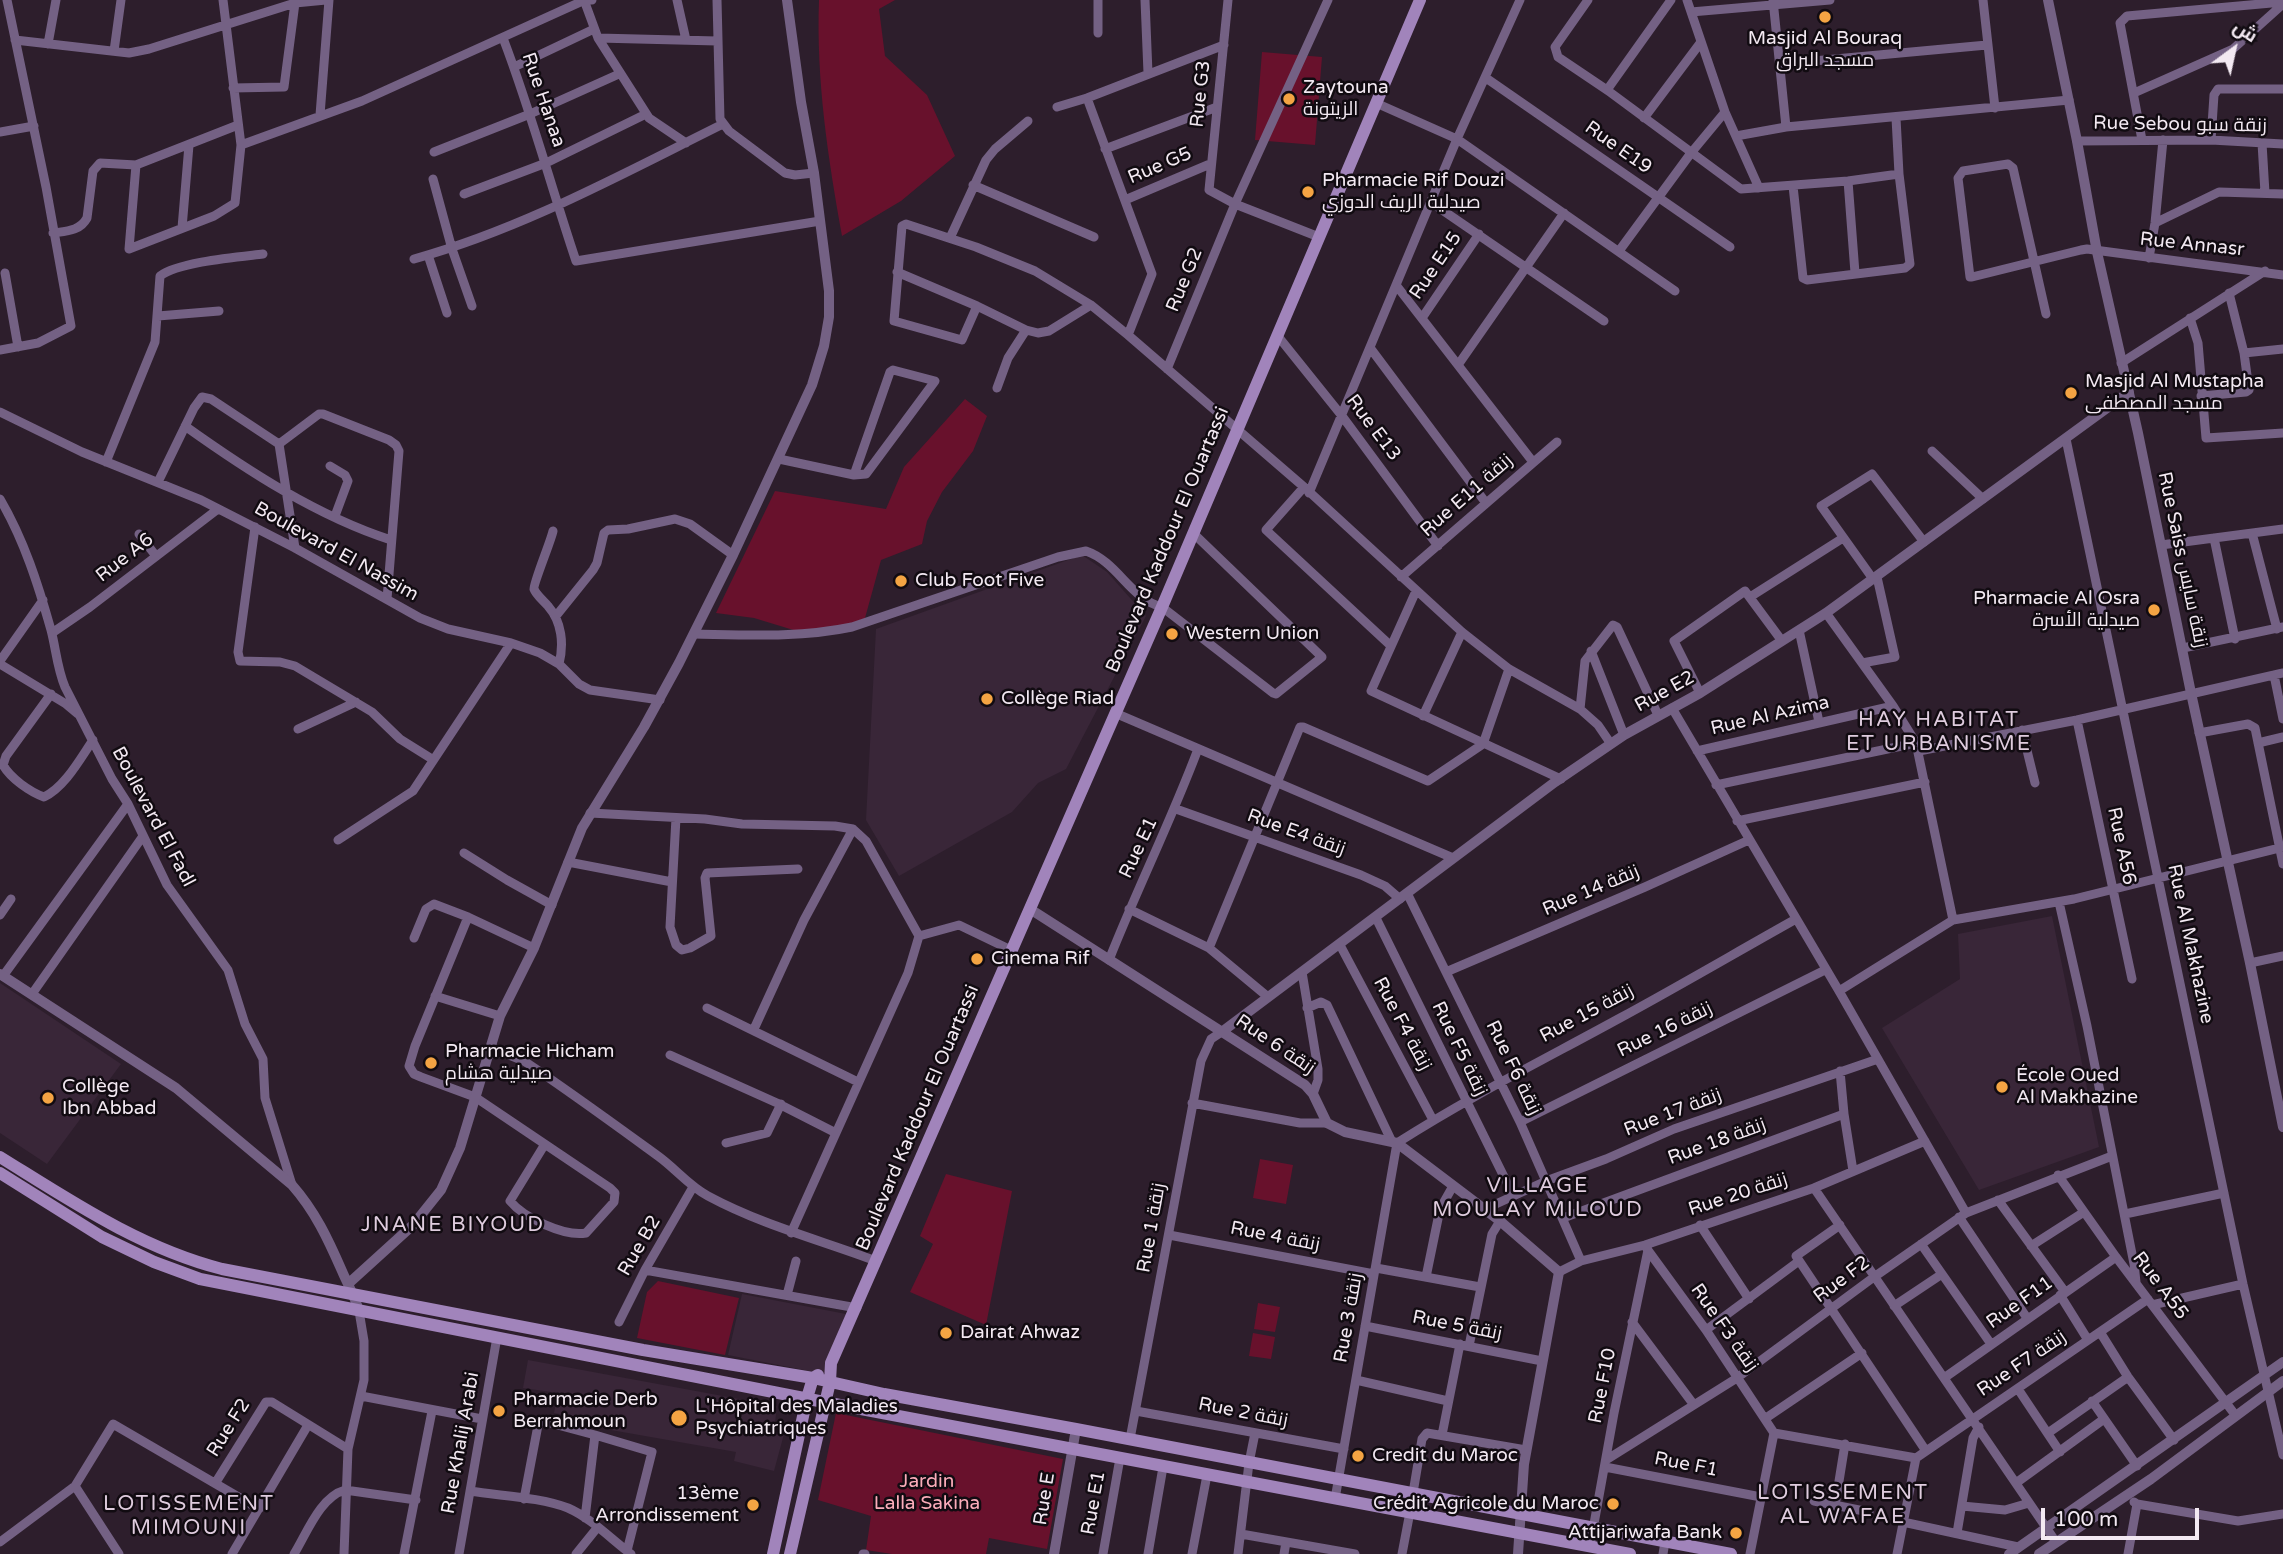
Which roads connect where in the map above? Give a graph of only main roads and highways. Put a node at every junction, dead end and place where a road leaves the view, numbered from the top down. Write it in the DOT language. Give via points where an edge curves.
graph roads {
  1 [pos="1420,0"];
  2 [pos="0,1157"];
  3 [pos="0,1173"];
  4 [pos="831,1363"];
  5 [pos="813,1378"];
  6 [pos="830,1382"];
  7 [pos="807,1398"];
  8 [pos="824,1402"];
  9 [pos="785,1496"];
  10 [pos="801,1503"];
  11 [pos="1664,1548"];
  12 [pos="773,1554"];
  13 [pos="790,1554"];
  14 [pos="1630,1554"];
  15 [pos="1731,1554"];
  1 -- 4 [label="main road, Boulevard Kaddour El Ouartassi" via="1162,607"];
  2 -- 5 [label="main road" via="115,1228 222,1269"];
  3 -- 7 [label="main road" via="102,1237 200,1279"];
  4 -- 5 [label="main road"];
  4 -- 6 [label="main road"];
  5 -- 6 [label="main road"];
  5 -- 7 [label="main road"];
  6 -- 8 [label="main road"];
  6 -- 11 [label="main road" via="1521,1514"];
  7 -- 8 [label="main road"];
  7 -- 9 [label="main road"];
  8 -- 10 [label="main road"];
  8 -- 14 [label="main road"];
  9 -- 10 [label="main road"];
  9 -- 12 [label="main road"];
  10 -- 13 [label="main road"];
  11 -- 15 [label="main road"];
}
